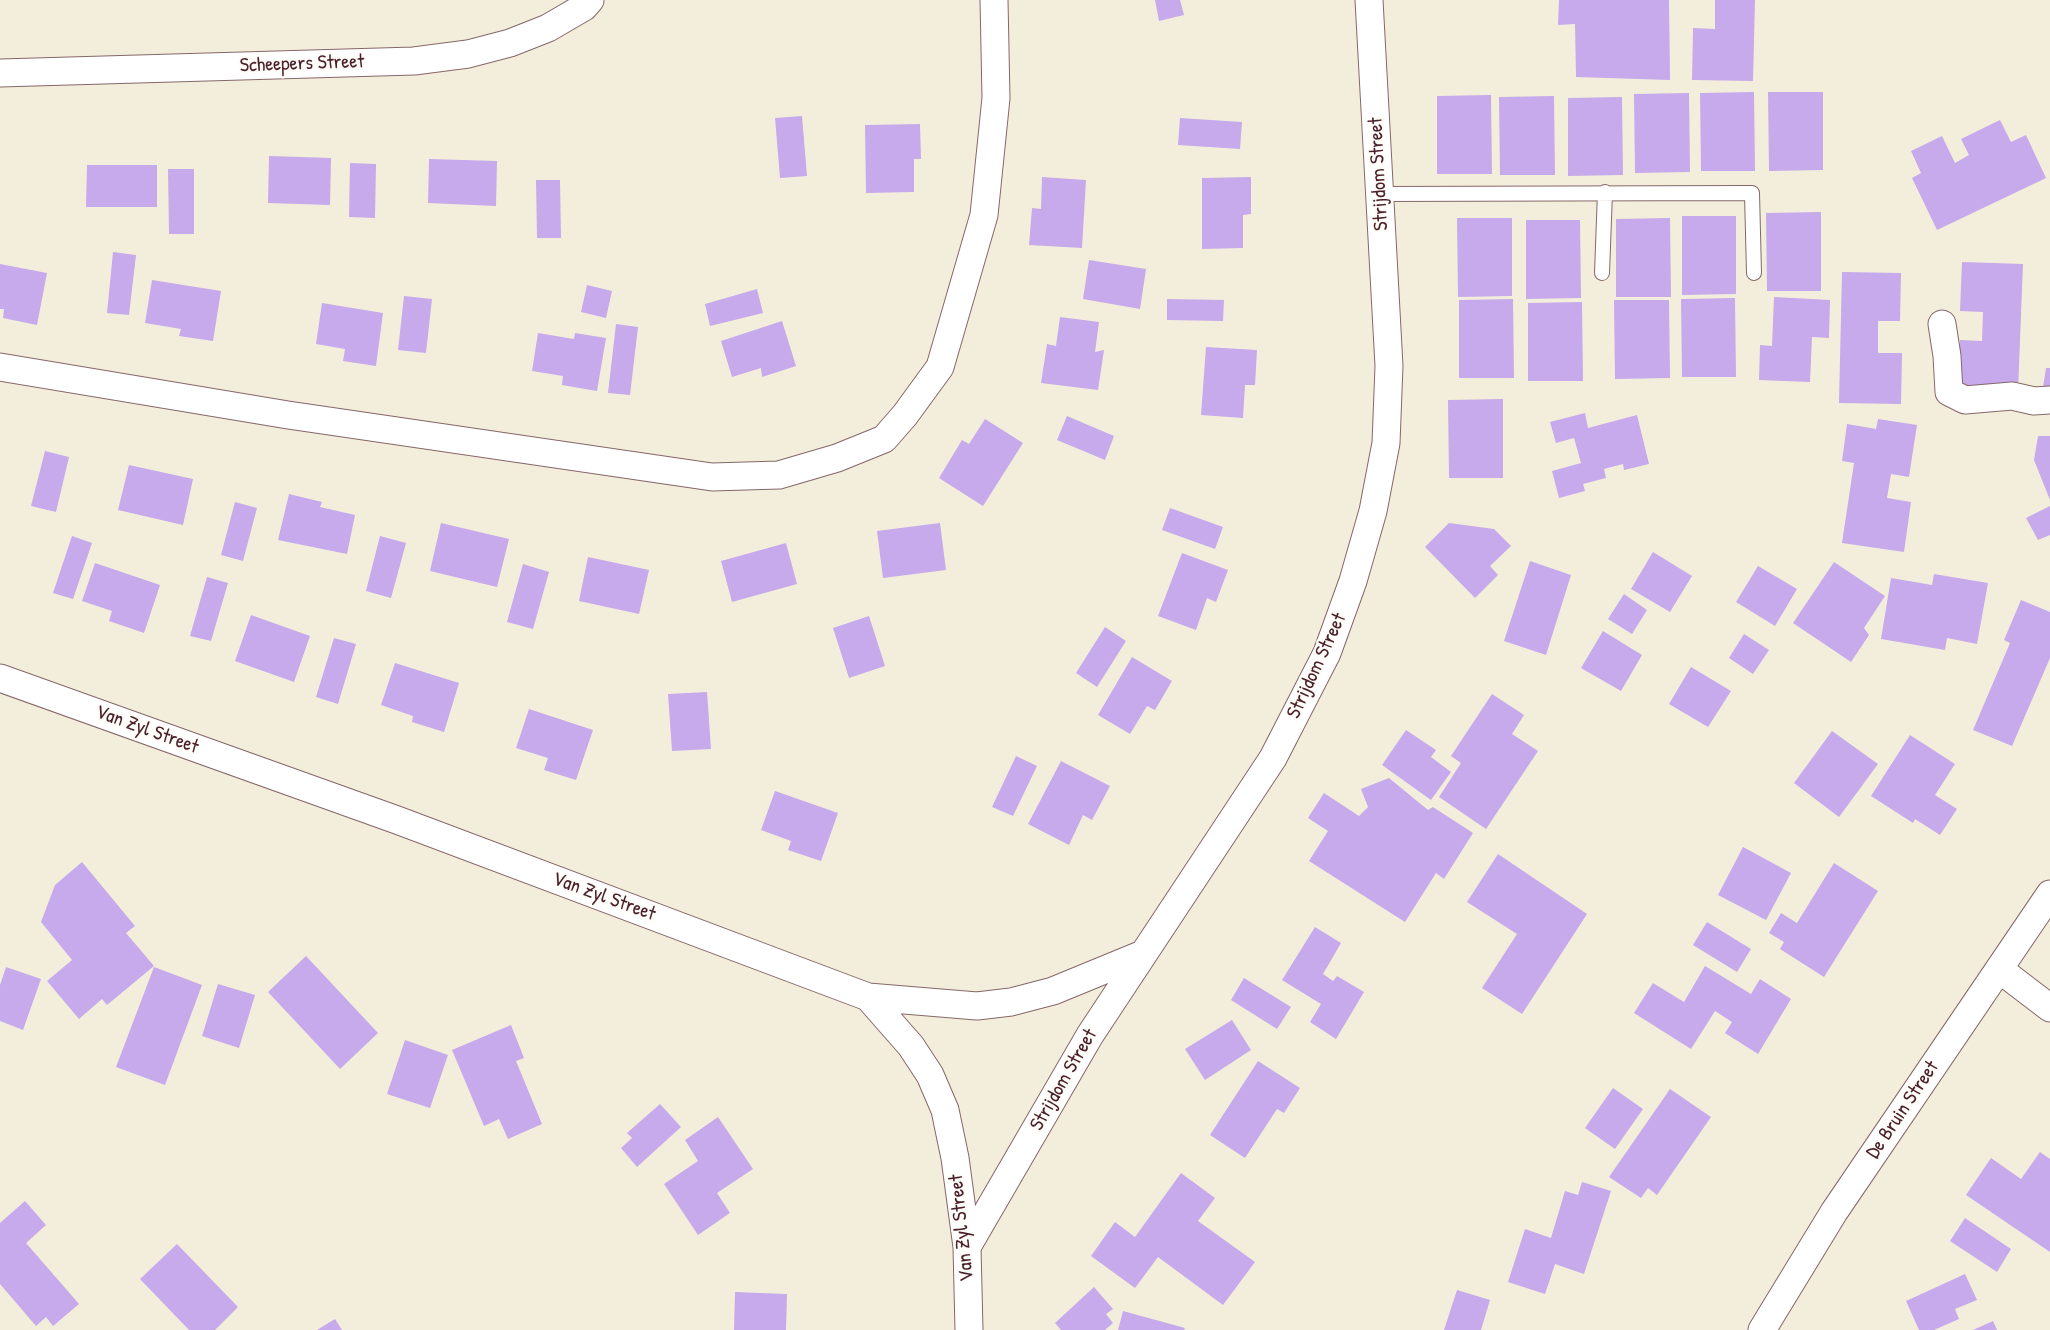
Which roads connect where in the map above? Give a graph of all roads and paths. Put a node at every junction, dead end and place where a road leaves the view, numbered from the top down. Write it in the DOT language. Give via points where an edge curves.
graph roads {
  1 [pos="590,0"];
  2 [pos="994,0"];
  3 [pos="1369,0"];
  4 [pos="0,73"];
  5 [pos="1605,192"];
  6 [pos="1380,194"];
  7 [pos="1602,273"];
  8 [pos="1754,273"];
  9 [pos="1942,324"];
  10 [pos="0,367"];
  11 [pos="2050,400"];
  12 [pos="0,678"];
  13 [pos="2050,894"];
  14 [pos="1143,954"];
  15 [pos="2000,969"];
  16 [pos="868,997"];
  17 [pos="2050,1008"];
  18 [pos="967,1247"];
  19 [pos="969,1330"];
  20 [pos="1762,1330"];
  1 -- 4 [label="street, Scheepers Street" via="548,28 510,43 468,54 414,61"];
  2 -- 10 [label="street" via="996,98 984,214 939,367 884,439 837,458 779,475 712,477 288,415"];
  3 -- 6 [label="street, Strijdom Street"];
  5 -- 6 [label="lane"];
  5 -- 7 [label="lane"];
  5 -- 8 [label="lane" via="1752,193"];
  6 -- 14 [label="street, Strijdom Street" via="1389,366 1386,443 1373,512 1353,581 1327,653 1273,758"];
  9 -- 11 [label="street" via="1949,392 1965,400 2012,396"];
  12 -- 16 [label="street, Van Zyl Street" via="397,820"];
  13 -- 15 [label="street, De Bruin Street"];
  14 -- 16 [label="street" via="1053,991 1011,1002 977,1006"];
  14 -- 18 [label="street, Strijdom Street" via="1090,1035"];
  15 -- 17 [label="street"];
  15 -- 20 [label="street, De Bruin Street" via="1834,1212"];
  16 -- 18 [label="street, Van Zyl Street" via="930,1075 945,1110"];
  18 -- 19 [label="street, Van Zyl Street"];
}
